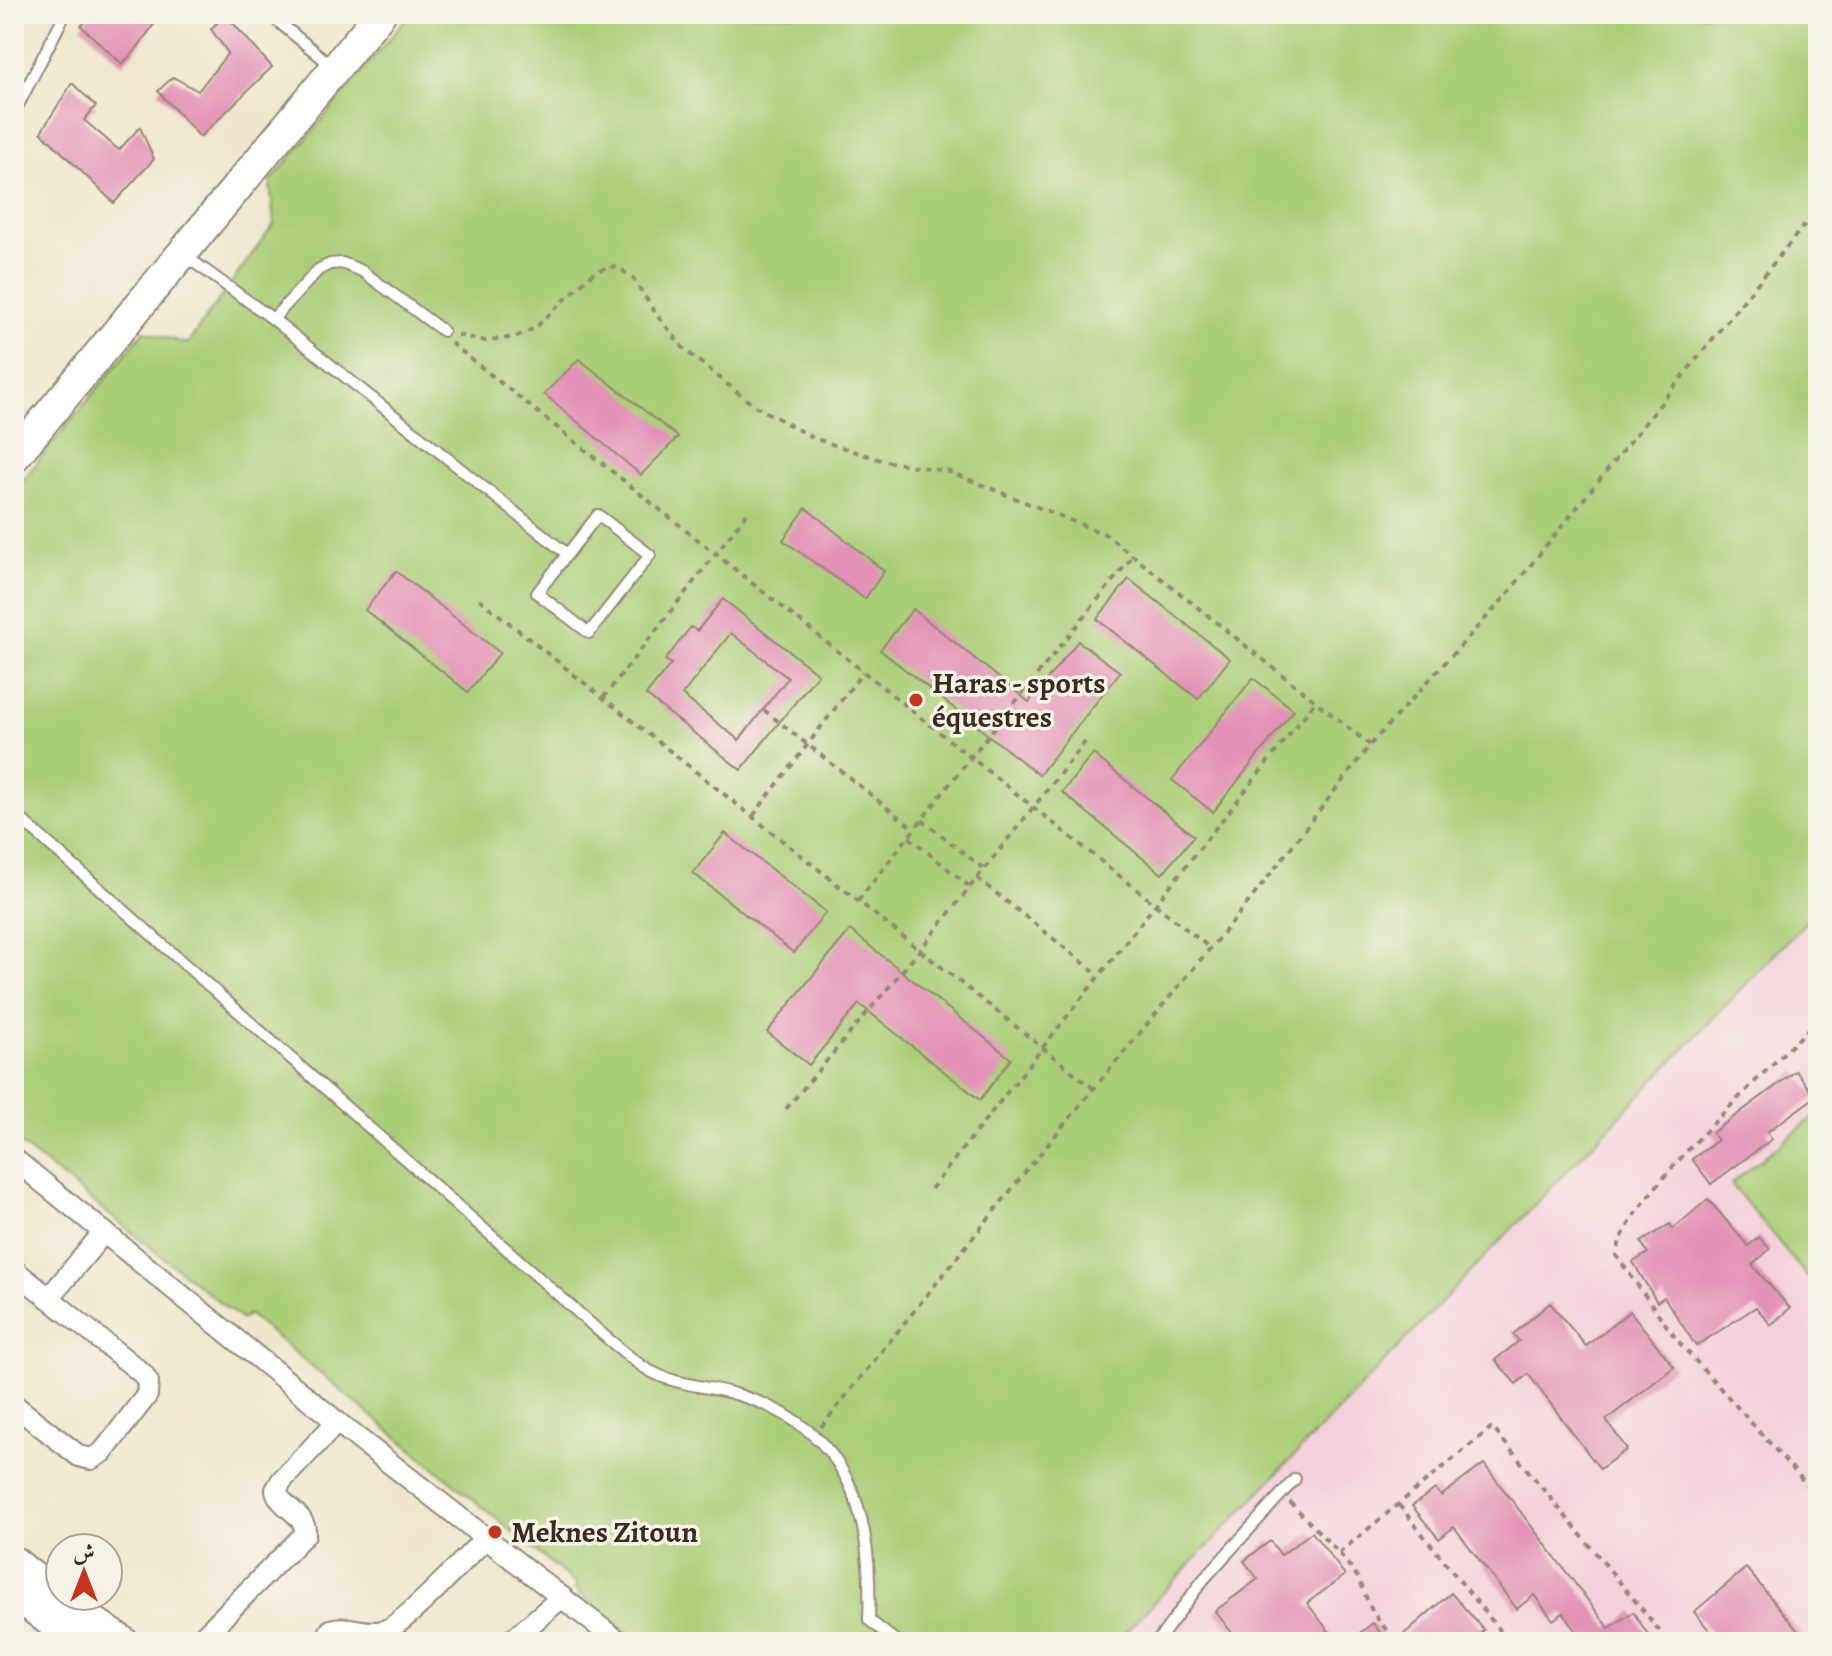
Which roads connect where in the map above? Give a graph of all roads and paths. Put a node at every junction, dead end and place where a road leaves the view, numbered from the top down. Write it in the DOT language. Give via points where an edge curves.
graph roads {
  1 [pos="65,14"];
  2 [pos="269,14"];
  3 [pos="380,14"];
  4 [pos="334,68"];
  5 [pos="14,113"];
  6 [pos="1818,208"];
  7 [pos="182,254"];
  8 [pos="273,319"];
  9 [pos="443,331"];
  10 [pos="14,457"];
  11 [pos="749,511"];
  12 [pos="567,554"];
  13 [pos="716,554"];
  14 [pos="1133,556"];
  15 [pos="479,599"];
  16 [pos="863,672"];
  17 [pos="603,698"];
  18 [pos="1316,701"];
  19 [pos="764,710"];
  20 [pos="1085,742"];
  21 [pos="808,744"];
  22 [pos="1370,745"];
  23 [pos="971,757"];
  24 [pos="1033,807"];
  25 [pos="14,813"];
  26 [pos="752,817"];
  27 [pos="922,820"];
  28 [pos="914,829"];
  29 [pos="909,837"];
  30 [pos="984,869"];
  31 [pos="977,878"];
  32 [pos="970,887"];
  33 [pos="858,901"];
  34 [pos="1155,904"];
  35 [pos="1210,948"];
  36 [pos="920,950"];
  37 [pos="1099,975"];
  38 [pos="1818,1019"];
  39 [pos="1042,1047"];
  40 [pos="1093,1088"];
  41 [pos="786,1109"];
  42 [pos="14,1159"];
  43 [pos="931,1189"];
  44 [pos="104,1232"];
  45 [pos="14,1270"];
  46 [pos="49,1298"];
  47 [pos="14,1405"];
  48 [pos="337,1422"];
  49 [pos="814,1435"];
  50 [pos="1295,1479"];
  51 [pos="1282,1493"];
  52 [pos="1818,1497"];
  53 [pos="1399,1505"];
  54 [pos="486,1538"];
  55 [pos="1339,1553"];
  56 [pos="14,1562"];
  57 [pos="14,1593"];
  58 [pos="562,1597"];
  59 [pos="1501,1632"];
  60 [pos="77,1642"];
  61 [pos="123,1642"];
  62 [pos="198,1642"];
  63 [pos="324,1642"];
  64 [pos="510,1642"];
  65 [pos="619,1642"];
  66 [pos="897,1642"];
  67 [pos="1157,1642"];
  68 [pos="1396,1642"];
  69 [pos="1489,1642"];
  70 [pos="1509,1642"];
  71 [pos="1669,1642"];
  1 -- 5 [label="lane"];
  2 -- 4 [label="lane"];
  3 -- 4 [label="main road"];
  4 -- 7 [label="main road"];
  6 -- 22 [label="path" via="1505,597"];
  7 -- 8 [label="lane"];
  7 -- 10 [label="main road"];
  8 -- 9 [label="lane" via="318,270 342,263 362,271"];
  8 -- 12 [label="lane"];
  9 -- 13 [label="path" via="451,343"];
  9 -- 14 [label="path" via="486,341 516,337 535,328 593,273 619,268 633,278 685,350 781,421 846,450 978,481 1107,535"];
  11 -- 13 [label="path"];
  12 -- 12 [label="lane" via="598,515 650,555 589,633 537,593"];
  13 -- 16 [label="path"];
  13 -- 17 [label="path"];
  14 -- 18 [label="path"];
  14 -- 23 [label="path"];
  15 -- 17 [label="path"];
  16 -- 21 [label="path"];
  16 -- 23 [label="path"];
  17 -- 26 [label="path"];
  18 -- 22 [label="path"];
  18 -- 34 [label="path"];
  19 -- 21 [label="path"];
  20 -- 24 [label="path"];
  21 -- 26 [label="path"];
  21 -- 28 [label="path"];
  22 -- 35 [label="path"];
  23 -- 24 [label="path"];
  23 -- 27 [label="path"];
  24 -- 30 [label="path"];
  24 -- 34 [label="path"];
  25 -- 49 [label="lane" via="639,1364 664,1377 760,1402"];
  26 -- 33 [label="path"];
  27 -- 28 [label="path"];
  27 -- 30 [label="path"];
  28 -- 29 [label="path"];
  29 -- 32 [label="path"];
  29 -- 33 [label="path"];
  30 -- 31 [label="path"];
  31 -- 32 [label="path"];
  31 -- 37 [label="path"];
  32 -- 36 [label="path"];
  33 -- 36 [label="path"];
  34 -- 35 [label="path"];
  34 -- 37 [label="path"];
  35 -- 40 [label="path"];
  36 -- 39 [label="path"];
  36 -- 41 [label="path"];
  37 -- 39 [label="path"];
  38 -- 52 [label="path" via="1654,1187 1616,1255 1677,1340"];
  39 -- 40 [label="path"];
  39 -- 43 [label="path"];
  40 -- 49 [label="path"];
  42 -- 44 [label="street"];
  44 -- 46 [label="street"];
  44 -- 48 [label="street"];
  45 -- 46 [label="street"];
  46 -- 47 [label="street" via="143,1374 147,1395 103,1452 91,1459 79,1456"];
  48 -- 54 [label="street"];
  48 -- 62 [label="street" via="276,1490 304,1523 305,1534"];
  49 -- 66 [label="lane" via="838,1461 865,1526 869,1620"];
  50 -- 51 [label="lane"];
  51 -- 55 [label="path"];
  51 -- 67 [label="lane" via="1203,1580"];
  53 -- 55 [label="path"];
  53 -- 59 [label="path"];
  53 -- 71 [label="path" via="1492,1427"];
  54 -- 58 [label="street"];
  54 -- 63 [label="street" via="397,1624 374,1632 337,1628"];
  55 -- 68 [label="path"];
  56 -- 61 [label="main road"];
  57 -- 60 [label="main road"];
  58 -- 64 [label="street"];
  58 -- 65 [label="street"];
  59 -- 69 [label="path"];
  59 -- 70 [label="path"];
}
